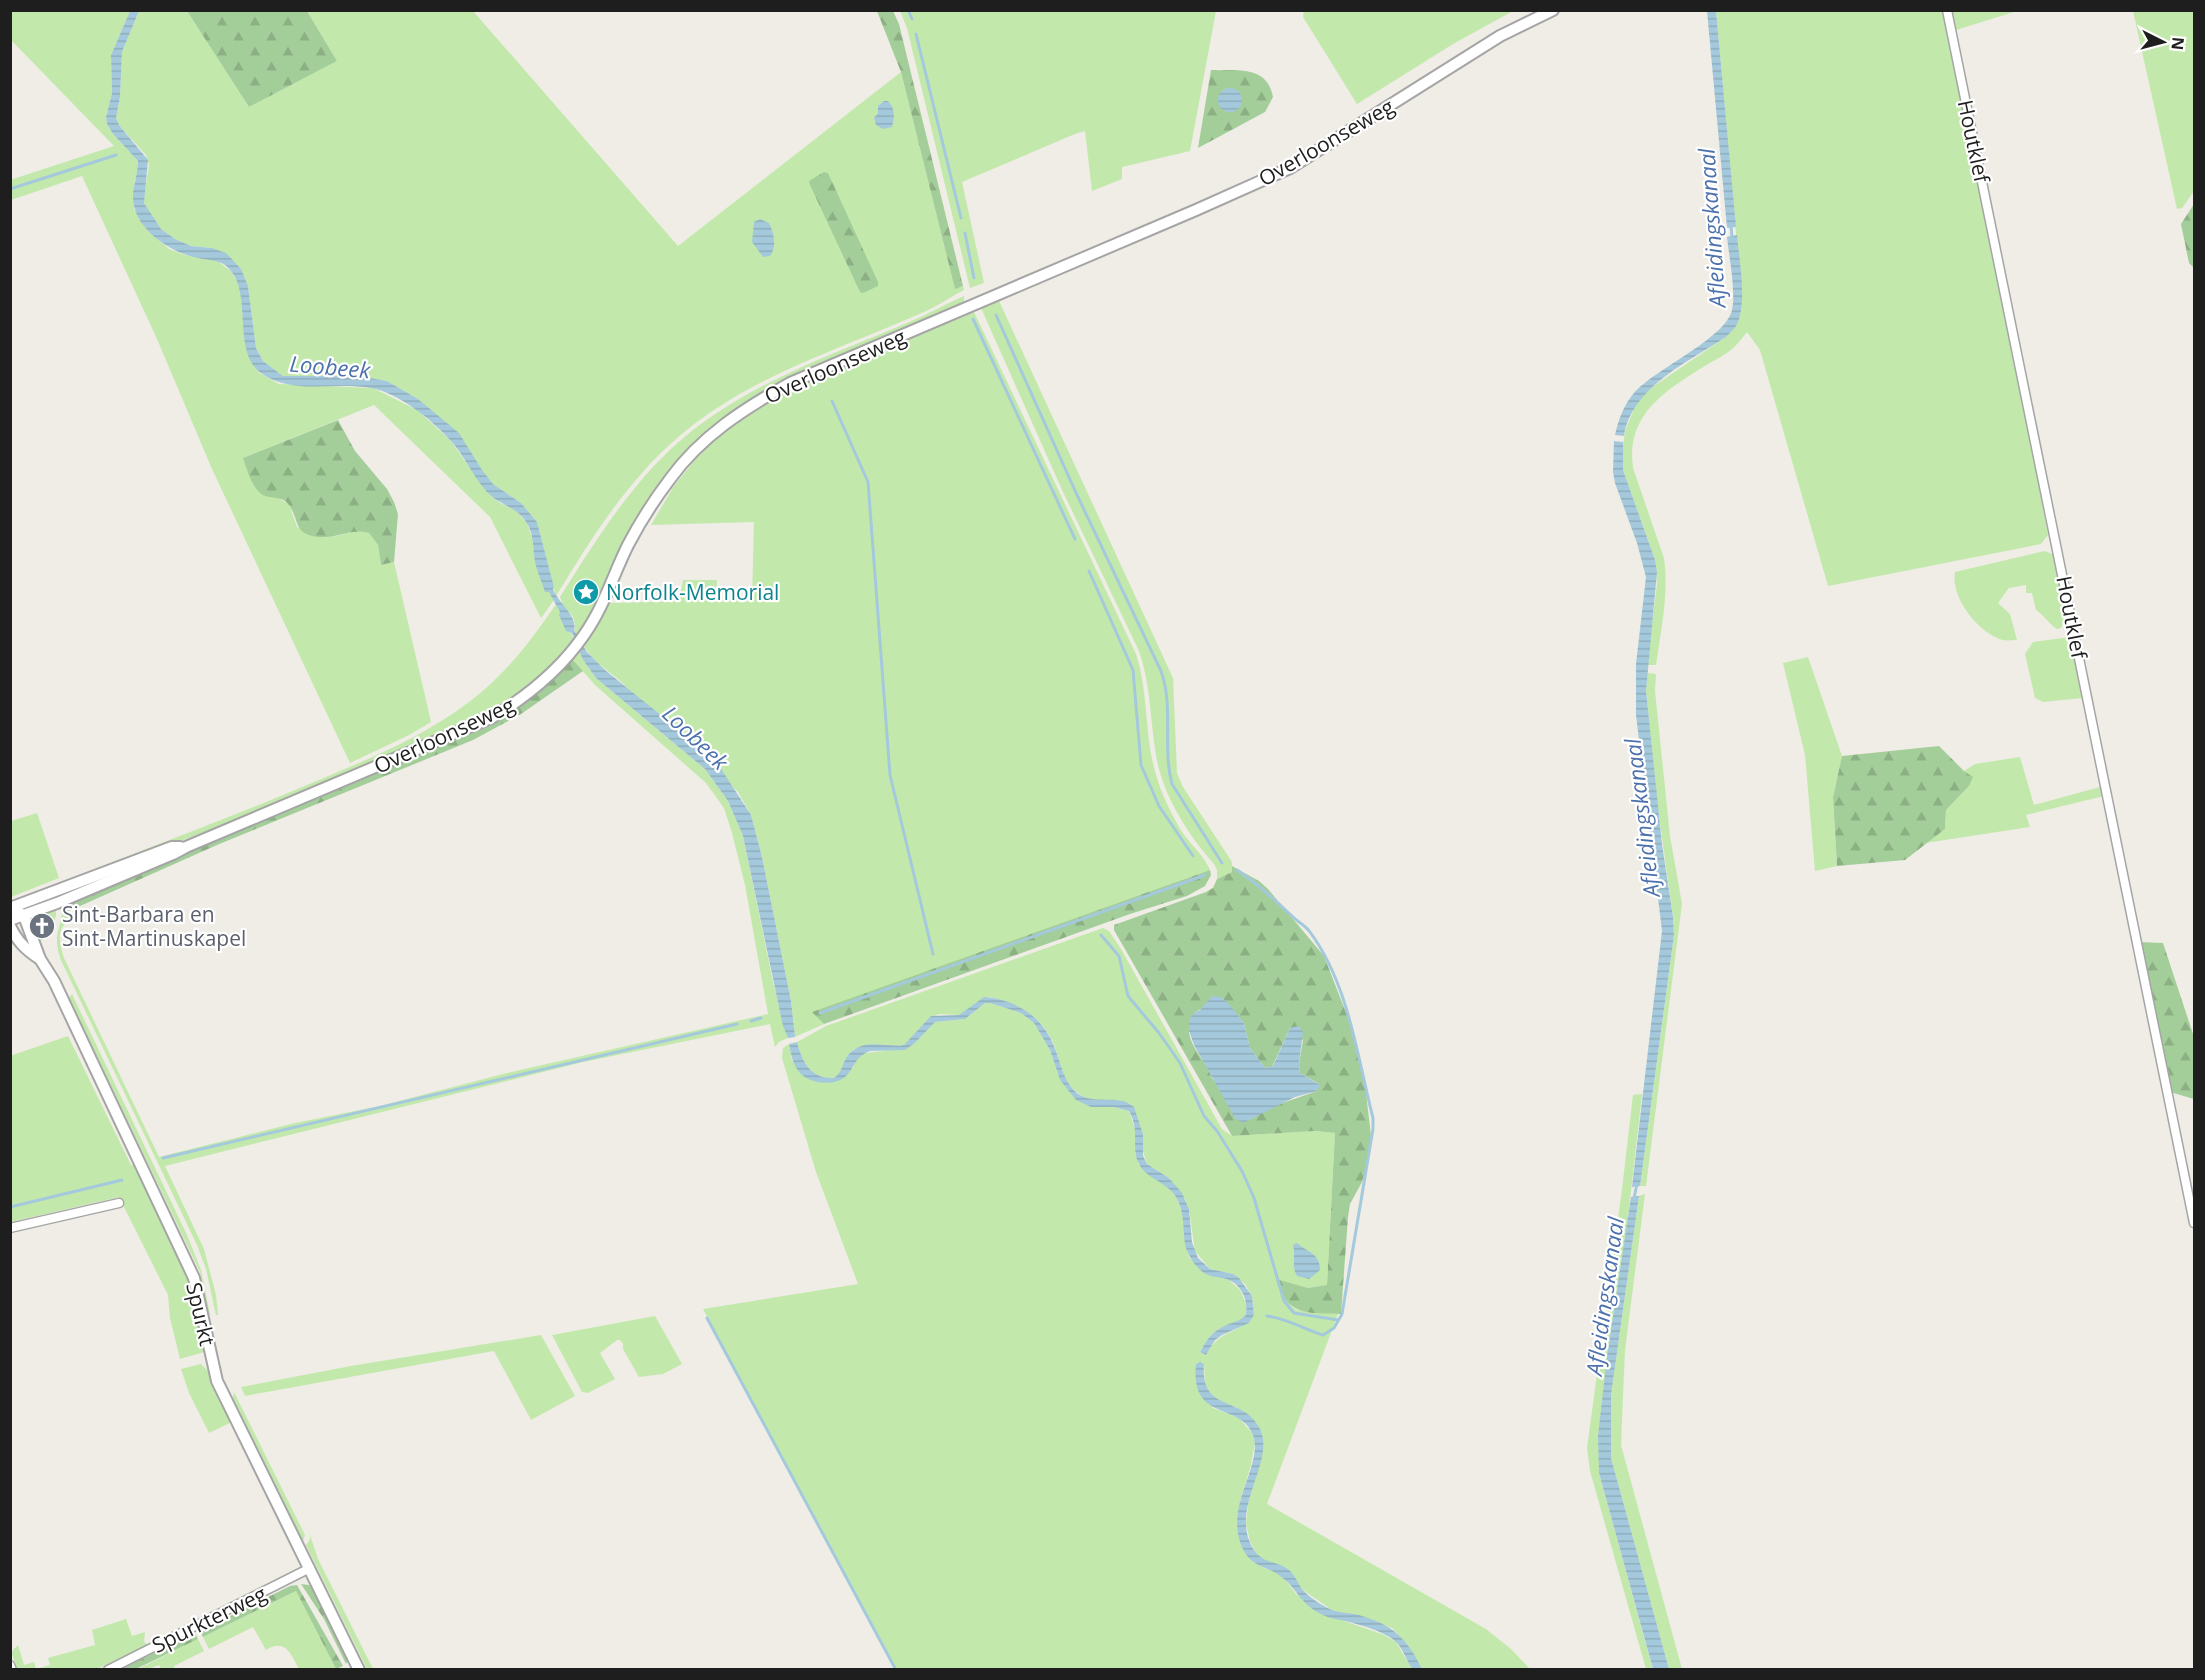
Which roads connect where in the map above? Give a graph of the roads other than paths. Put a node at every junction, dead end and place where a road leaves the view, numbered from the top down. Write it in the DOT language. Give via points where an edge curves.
graph roads {
  1 [pos="1553,10"];
  2 [pos="1947,10"];
  3 [pos="186,847"];
  4 [pos="11,910"];
  5 [pos="24,916"];
  6 [pos="10,920"];
  7 [pos="10,926"];
  8 [pos="40,959"];
  9 [pos="119,1203"];
  10 [pos="2194,1223"];
  11 [pos="10,1228"];
  12 [pos="310,1568"];
  13 [pos="10,1665"];
  14 [pos="12,1670"];
  15 [pos="108,1670"];
  16 [pos="359,1670"];
  1 -- 3 [label="street, Overloonseweg" via="1500,36 1290,168 790,383 749,406 711,435 670,477 633,537 584,635 551,674 521,700 493,717"];
  2 -- 10 [label="street, Houtklef"];
  3 -- 4 [label="street, Overloonseweg" via="172,847"];
  3 -- 5 [label="street, Overloonseweg"];
  4 -- 5 [label="street"];
  5 -- 6 [label="street, Overloonseweg"];
  5 -- 8 [label="street, Spurkt"];
  7 -- 8 [label="street, Spurkt" via="22,945"];
  8 -- 12 [label="street, Spurkt" via="58,989 194,1278 217,1381"];
  9 -- 11 [label="street"];
  12 -- 15 [label="street, Spurkterweg"];
  12 -- 16 [label="street, Spurkt"];
  13 -- 14 [label="street"];
}
